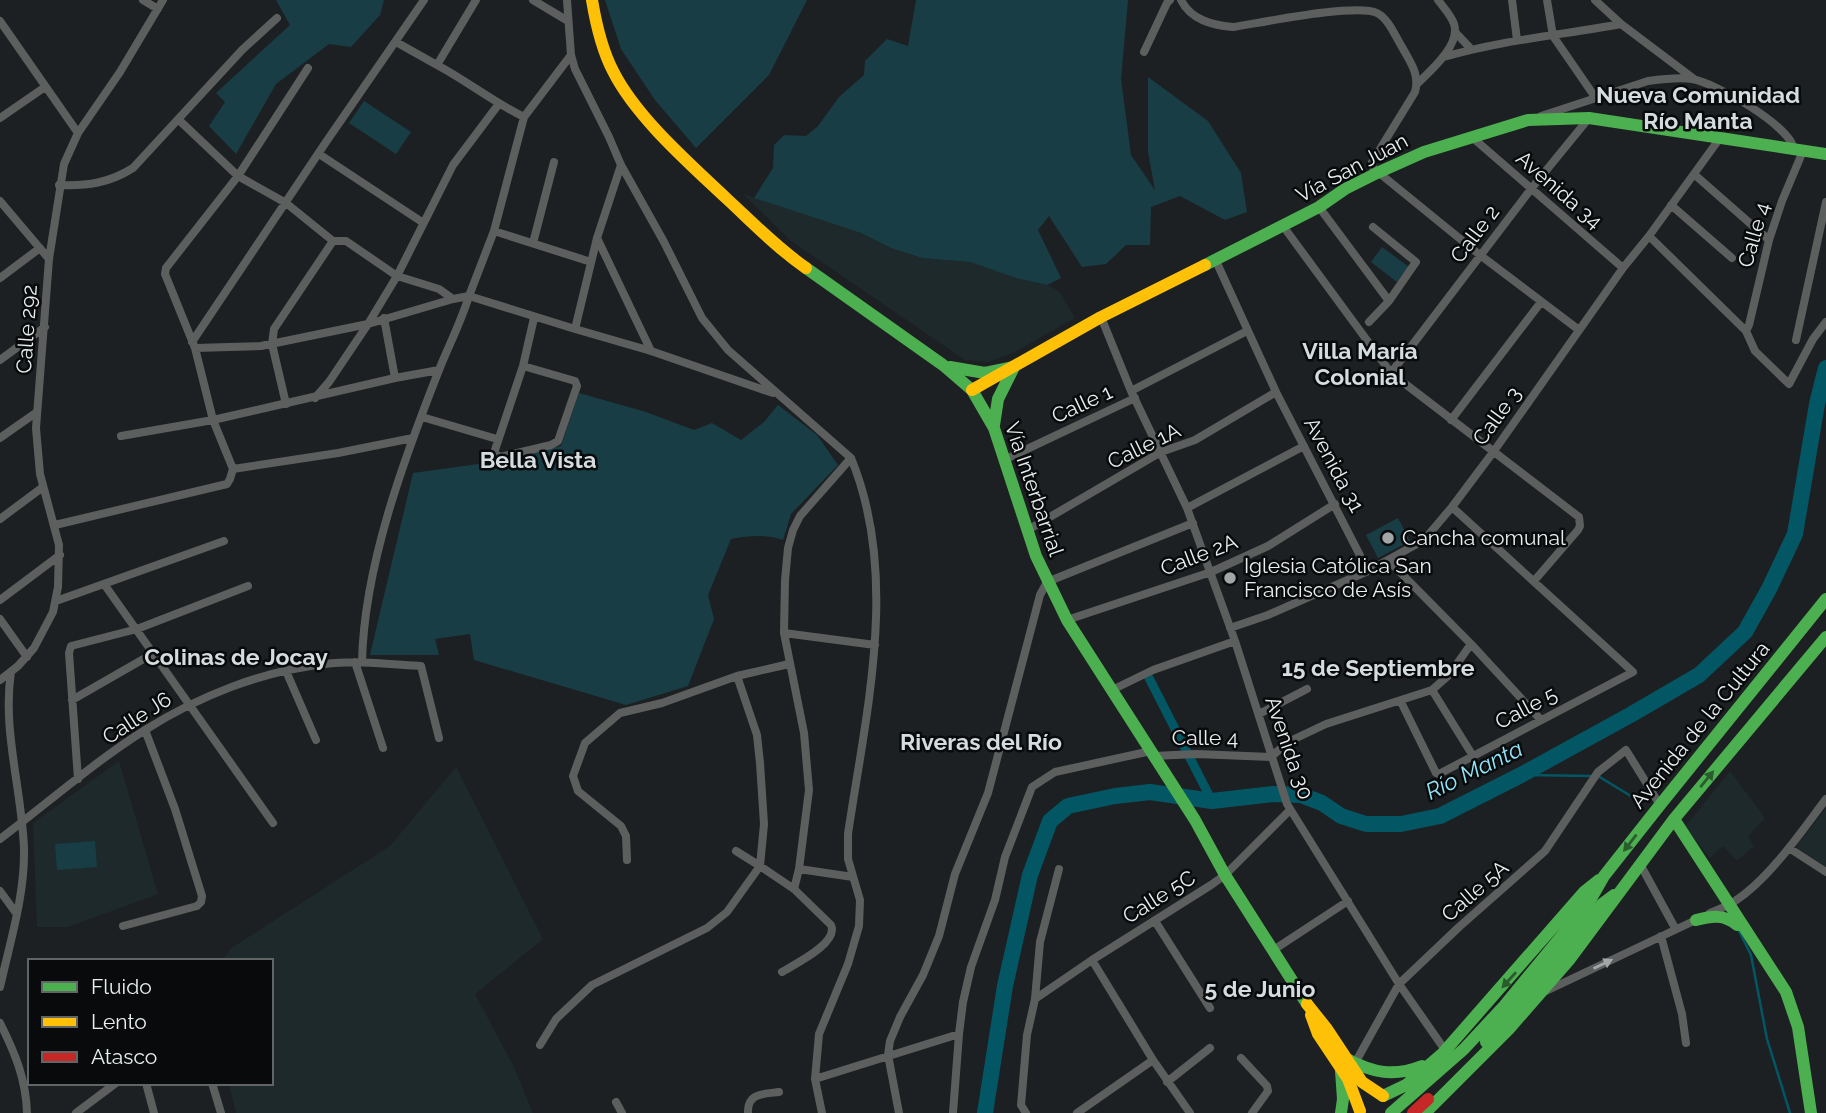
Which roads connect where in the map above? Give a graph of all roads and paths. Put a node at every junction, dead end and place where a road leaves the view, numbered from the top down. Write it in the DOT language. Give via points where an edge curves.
graph roads {
  1 [pos="143,0"];
  2 [pos="163,0"];
  3 [pos="424,0"];
  4 [pos="476,0"];
  5 [pos="533,0"];
  6 [pos="567,0"];
  7 [pos="592,0"];
  8 [pos="1170,0"];
  9 [pos="1181,0"];
  10 [pos="1438,0"];
  11 [pos="1512,0"];
  12 [pos="1547,0"];
  13 [pos="1595,0"];
  14 [pos="158,9"];
  15 [pos="277,18"];
  16 [pos="0,21"];
  17 [pos="568,21"];
  18 [pos="1621,24"];
  19 [pos="1455,32"];
  20 [pos="1553,36"];
  21 [pos="1517,40"];
  22 [pos="396,42"];
  23 [pos="1471,49"];
  24 [pos="1144,52"];
  25 [pos="571,55"];
  26 [pos="1444,57"];
  27 [pos="437,65"];
  28 [pos="308,68"];
  29 [pos="1694,79"];
  30 [pos="1417,84"];
  31 [pos="45,87"];
  32 [pos="1595,97"];
  33 [pos="498,105"];
  34 [pos="524,117"];
  35 [pos="0,118"];
  36 [pos="1589,118"];
  37 [pos="179,120"];
  38 [pos="1528,120"];
  39 [pos="78,132"];
  40 [pos="1473,138"];
  41 [pos="1720,138"];
  42 [pos="1798,150"];
  43 [pos="319,154"];
  44 [pos="1826,154"];
  45 [pos="554,162"];
  46 [pos="621,165"];
  47 [pos="1377,173"];
  48 [pos="1695,175"];
  49 [pos="238,176"];
  50 [pos="60,185"];
  51 [pos="1531,189"];
  52 [pos="0,201"];
  53 [pos="1826,202"];
  54 [pos="286,203"];
  55 [pos="1671,205"];
  56 [pos="1320,207"];
  57 [pos="422,222"];
  58 [pos="1283,226"];
  59 [pos="1373,227"];
  60 [pos="495,231"];
  61 [pos="1649,236"];
  62 [pos="597,238"];
  63 [pos="1769,240"];
  64 [pos="333,241"];
  65 [pos="533,243"];
  66 [pos="40,248"];
  67 [pos="1480,255"];
  68 [pos="1732,258"];
  69 [pos="49,259"];
  70 [pos="1216,261"];
  71 [pos="591,262"];
  72 [pos="1623,268"];
  73 [pos="397,276"];
  74 [pos="0,278"];
  75 [pos="468,296"];
  76 [pos="453,299"];
  77 [pos="1389,301"];
  78 [pos="1541,302"];
  79 [pos="1101,317"];
  80 [pos="384,318"];
  81 [pos="534,318"];
  82 [pos="1826,321"];
  83 [pos="1369,322"];
  84 [pos="368,324"];
  85 [pos="45,327"];
  86 [pos="575,329"];
  87 [pos="1579,330"];
  88 [pos="1247,331"];
  89 [pos="1746,331"];
  90 [pos="1796,341"];
  91 [pos="272,344"];
  92 [pos="194,345"];
  93 [pos="652,351"];
  94 [pos="0,360"];
  95 [pos="943,365"];
  96 [pos="523,366"];
  97 [pos="1014,367"];
  98 [pos="439,370"];
  99 [pos="1391,373"];
  100 [pos="394,378"];
  101 [pos="972,390"];
  102 [pos="1276,392"];
  103 [pos="778,394"];
  104 [pos="1133,394"];
  105 [pos="315,398"];
  106 [pos="286,404"];
  107 [pos="37,412"];
  108 [pos="422,417"];
  109 [pos="213,420"];
  110 [pos="1451,420"];
  111 [pos="994,428"];
  112 [pos="1,434"];
  113 [pos="121,436"];
  114 [pos="414,438"];
  115 [pos="498,439"];
  116 [pos="1304,446"];
  117 [pos="1494,451"];
  118 [pos="1160,452"];
  119 [pos="851,458"];
  120 [pos="1006,459"];
  121 [pos="233,469"];
  122 [pos="43,487"];
  123 [pos="1335,504"];
  124 [pos="1452,507"];
  125 [pos="1187,508"];
  126 [pos="0,519"];
  127 [pos="1193,523"];
  128 [pos="55,525"];
  129 [pos="1026,530"];
  130 [pos="224,541"];
  131 [pos="60,555"];
  132 [pos="1388,560"];
  133 [pos="1368,571"];
  134 [pos="1211,572"];
  135 [pos="1534,581"];
  136 [pos="1046,582"];
  137 [pos="104,584"];
  138 [pos="248,586"];
  139 [pos="1826,599"];
  140 [pos="0,600"];
  141 [pos="57,601"];
  142 [pos="0,619"];
  143 [pos="1067,620"];
  144 [pos="1230,628"];
  145 [pos="137,629"];
  146 [pos="784,634"];
  147 [pos="1826,637"];
  148 [pos="1235,641"];
  149 [pos="1471,643"];
  150 [pos="875,645"];
  151 [pos="154,653"];
  152 [pos="27,657"];
  153 [pos="358,662"];
  154 [pos="789,664"];
  155 [pos="286,671"];
  156 [pos="12,672"];
  157 [pos="737,676"];
  158 [pos="0,680"];
  159 [pos="1114,689"];
  160 [pos="1307,689"];
  161 [pos="1432,690"];
  162 [pos="72,699"];
  163 [pos="1401,702"];
  164 [pos="189,706"];
  165 [pos="1259,713"];
  166 [pos="1541,720"];
  167 [pos="145,730"];
  168 [pos="439,738"];
  169 [pos="316,740"];
  170 [pos="383,748"];
  171 [pos="1473,756"];
  172 [pos="1155,757"];
  173 [pos="1272,761"];
  174 [pos="78,779"];
  175 [pos="1826,799"];
  176 [pos="1660,805"];
  177 [pos="1289,807"];
  178 [pos="1674,819"];
  179 [pos="21,823"];
  180 [pos="273,823"];
  181 [pos="0,839"];
  182 [pos="1789,848"];
  183 [pos="736,851"];
  184 [pos="627,859"];
  185 [pos="1640,864"];
  186 [pos="760,866"];
  187 [pos="799,869"];
  188 [pos="1059,869"];
  189 [pos="1826,872"];
  190 [pos="1225,875"];
  191 [pos="1604,876"];
  192 [pos="853,877"];
  193 [pos="794,889"];
  194 [pos="1620,890"];
  195 [pos="0,891"];
  196 [pos="1348,901"];
  197 [pos="1729,905"];
  198 [pos="16,913"];
  199 [pos="1696,920"];
  200 [pos="1155,921"];
  201 [pos="122,926"];
  202 [pos="1675,928"];
  203 [pos="1661,936"];
  204 [pos="1750,939"];
  205 [pos="1272,951"];
  206 [pos="1092,960"];
  207 [pos="782,972"];
  208 [pos="1399,984"];
  209 [pos="0,987"];
  210 [pos="1542,993"];
  211 [pos="1035,999"];
  212 [pos="1210,1008"];
  213 [pos="0,1023"];
  214 [pos="959,1034"];
  215 [pos="1686,1043"];
  216 [pos="540,1045"];
  217 [pos="1210,1048"];
  218 [pos="1444,1051"];
  219 [pos="888,1055"];
  220 [pos="1241,1058"];
  221 [pos="1153,1060"];
  222 [pos="1347,1063"];
  223 [pos="815,1079"];
  224 [pos="1167,1082"];
  225 [pos="113,1085"];
  226 [pos="147,1085"];
  227 [pos="213,1085"];
  228 [pos="779,1092"];
  229 [pos="1382,1096"];
  230 [pos="616,1102"];
  231 [pos="1022,1110"];
  232 [pos="1360,1112"];
  233 [pos="27,1113"];
  234 [pos="75,1113"];
  235 [pos="154,1113"];
  236 [pos="221,1113"];
  237 [pos="622,1113"];
  238 [pos="748,1113"];
  239 [pos="822,1113"];
  240 [pos="899,1113"];
  241 [pos="953,1113"];
  242 [pos="1077,1113"];
  243 [pos="1190,1113"];
  244 [pos="1252,1113"];
  245 [pos="1341,1113"];
  246 [pos="1391,1113"];
  247 [pos="1405,1113"];
  248 [pos="1413,1113"];
  249 [pos="1424,1113"];
  250 [pos="1811,1113"];
  1 -- 14 [label="street"];
  2 -- 14 [label="street, Calle 292"];
  3 -- 22 [label="street"];
  4 -- 27 [label="street"];
  5 -- 17 [label="street"];
  6 -- 17 [label="street"];
  7 -- 95 [label="main road, Vía Interbarrial" via="613,71 658,131 786,254"];
  8 -- 24 [label="street"];
  9 -- 30 [label="street" via="1197,18 1233,27 1350,10 1377,13 1415,70"];
  10 -- 19 [label="street"];
  11 -- 21 [label="street"];
  12 -- 20 [label="street"];
  13 -- 18 [label="street"];
  14 -- 39 [label="street, Calle 292"];
  15 -- 37 [label="street"];
  16 -- 31 [label="street"];
  17 -- 25 [label="street"];
  18 -- 20 [label="street"];
  18 -- 29 [label="street"];
  19 -- 23 [label="street"];
  19 -- 26 [label="street"];
  20 -- 21 [label="street"];
  20 -- 32 [label="street"];
  21 -- 23 [label="street"];
  22 -- 27 [label="street"];
  22 -- 43 [label="street"];
  23 -- 26 [label="street"];
  25 -- 34 [label="street"];
  25 -- 46 [label="street"];
  26 -- 30 [label="street"];
  27 -- 33 [label="street"];
  28 -- 49 [label="street"];
  29 -- 32 [label="street" via="1664,78"];
  29 -- 42 [label="street" via="1756,110"];
  30 -- 47 [label="street" via="1372,162"];
  31 -- 35 [label="street"];
  31 -- 39 [label="street"];
  32 -- 38 [label="street"];
  33 -- 34 [label="street"];
  33 -- 57 [label="street" via="453,165"];
  34 -- 60 [label="street"];
  36 -- 38 [label="main road, Vía San Juan"];
  36 -- 41 [label="main road, Vía San Juan"];
  36 -- 51 [label="street, Calle 2"];
  37 -- 49 [label="street"];
  37 -- 50 [label="street" via="133,168 115,179 86,186"];
  38 -- 40 [label="main road, Vía San Juan"];
  39 -- 50 [label="street, Calle 292"];
  40 -- 47 [label="main road, Vía San Juan" via="1424,152"];
  40 -- 51 [label="street, Avenida 34"];
  41 -- 42 [label="main road, Vía San Juan"];
  41 -- 48 [label="street, Calle 3"];
  42 -- 44 [label="main road, Vía San Juan"];
  42 -- 63 [label="street, Calle 4"];
  43 -- 54 [label="street"];
  43 -- 57 [label="street"];
  45 -- 65 [label="street"];
  46 -- 62 [label="street"];
  46 -- 103 [label="street" via="702,318 728,350"];
  47 -- 56 [label="main road, Vía San Juan"];
  47 -- 67 [label="street"];
  48 -- 55 [label="street, Calle 3"];
  48 -- 63 [label="street"];
  49 -- 54 [label="street"];
  49 -- 92 [label="street" via="166,268"];
  50 -- 69 [label="street, Calle 292"];
  51 -- 67 [label="street, Calle 2"];
  51 -- 72 [label="street, Avenida 34"];
  52 -- 66 [label="street"];
  53 -- 90 [label="street"];
  54 -- 64 [label="street"];
  54 -- 92 [label="street"];
  55 -- 61 [label="street, Calle 3"];
  55 -- 68 [label="street"];
  56 -- 58 [label="main road, Vía San Juan"];
  56 -- 77 [label="street"];
  57 -- 73 [label="street"];
  58 -- 70 [label="main road, Vía San Juan"];
  58 -- 99 [label="street"];
  59 -- 77 [label="street" via="1416,262"];
  60 -- 65 [label="street"];
  60 -- 75 [label="street"];
  61 -- 72 [label="street, Calle 3"];
  61 -- 89 [label="street"];
  62 -- 71 [label="street"];
  62 -- 93 [label="street"];
  63 -- 89 [label="street, Calle 4"];
  64 -- 73 [label="street" via="346,242"];
  64 -- 91 [label="street" via="274,329"];
  65 -- 71 [label="street"];
  66 -- 69 [label="street"];
  66 -- 74 [label="street"];
  67 -- 78 [label="street"];
  67 -- 99 [label="street, Calle 2"];
  69 -- 85 [label="street, Calle 292"];
  70 -- 79 [label="main road, Vía San Juan"];
  70 -- 88 [label="street, Avenida 31"];
  71 -- 86 [label="street"];
  72 -- 87 [label="street, Calle 3"];
  73 -- 76 [label="street" via="439,289"];
  73 -- 84 [label="street"];
  75 -- 76 [label="street"];
  75 -- 81 [label="street"];
  75 -- 98 [label="street"];
  76 -- 80 [label="street"];
  77 -- 83 [label="street"];
  78 -- 87 [label="street"];
  78 -- 110 [label="street"];
  79 -- 97 [label="main road, Vía San Juan"];
  79 -- 104 [label="street, Avenida 30"];
  80 -- 84 [label="street"];
  80 -- 100 [label="street"];
  81 -- 86 [label="street"];
  81 -- 96 [label="street"];
  82 -- 89 [label="street" via="1788,384 1755,351"];
  84 -- 91 [label="street"];
  84 -- 105 [label="street"];
  85 -- 94 [label="street"];
  85 -- 107 [label="street, Calle 292"];
  86 -- 93 [label="street"];
  87 -- 117 [label="street, Calle 3"];
  88 -- 102 [label="street, Avenida 31"];
  88 -- 104 [label="street, Calle 1"];
  91 -- 92 [label="street"];
  91 -- 106 [label="street"];
  92 -- 109 [label="street"];
  93 -- 103 [label="street"];
  95 -- 97 [label="main road" via="985,373"];
  95 -- 101 [label="main road, Vía Interbarrial"];
  96 -- 115 [label="street"];
  96 -- 115 [label="street" via="576,383 560,438 551,445 500,457 494,453"];
  97 -- 101 [label="main road, Vía San Juan"];
  97 -- 111 [label="main road" via="998,399"];
  98 -- 100 [label="street"];
  98 -- 108 [label="street"];
  99 -- 110 [label="street"];
  100 -- 105 [label="street"];
  101 -- 111 [label="main road, Vía Interbarrial"];
  102 -- 116 [label="street, Avenida 31"];
  102 -- 118 [label="street, Calle 1A" via="1195,440"];
  103 -- 119 [label="street"];
  104 -- 118 [label="street, Avenida 30"];
  104 -- 120 [label="street, Calle 1"];
  105 -- 106 [label="street"];
  106 -- 109 [label="street"];
  107 -- 112 [label="street"];
  107 -- 122 [label="street, Calle 292"];
  108 -- 114 [label="street"];
  108 -- 115 [label="street"];
  109 -- 113 [label="street"];
  109 -- 121 [label="street"];
  110 -- 117 [label="street"];
  111 -- 120 [label="main road, Vía Interbarrial"];
  114 -- 121 [label="street"];
  114 -- 153 [label="street" via="380,546"];
  116 -- 123 [label="street, Avenida 31"];
  116 -- 125 [label="street"];
  117 -- 124 [label="street, Calle 3"];
  117 -- 135 [label="street" via="1579,517 1578,530"];
  118 -- 125 [label="street, Avenida 30"];
  118 -- 129 [label="street, Calle 1A"];
  119 -- 146 [label="street" via="809,503 793,530 785,580"];
  119 -- 150 [label="street" via="861,481 871,532"];
  120 -- 129 [label="main road, Vía Interbarrial"];
  121 -- 128 [label="street" via="226,484"];
  122 -- 126 [label="street"];
  122 -- 128 [label="street, Calle 292"];
  123 -- 133 [label="street, Avenida 31"];
  123 -- 134 [label="street, Calle 2A" via="1268,546"];
  124 -- 132 [label="street, Calle 3" via="1424,540"];
  124 -- 135 [label="street"];
  125 -- 127 [label="street, Avenida 30"];
  127 -- 134 [label="street, Avenida 30"];
  127 -- 136 [label="street"];
  128 -- 131 [label="street, Calle 292"];
  129 -- 136 [label="main road, Vía Interbarrial"];
  130 -- 137 [label="street"];
  131 -- 140 [label="street"];
  131 -- 141 [label="street, Calle 292"];
  132 -- 133 [label="street, Calle 3"];
  132 -- 149 [label="street"];
  133 -- 144 [label="street, Calle 3"];
  134 -- 143 [label="street, Calle 2A"];
  134 -- 144 [label="street, Avenida 30"];
  135 -- 166 [label="street, Calle 5" via="1633,672"];
  136 -- 143 [label="main road, Vía Interbarrial"];
  136 -- 219 [label="street" via="988,793 955,874 939,936 900,1017"];
  137 -- 141 [label="street"];
  137 -- 145 [label="street"];
  138 -- 145 [label="street"];
  139 -- 176 [label="main road, Avenida de la Cultura"];
  141 -- 152 [label="street, Calle 292"];
  142 -- 152 [label="street"];
  143 -- 159 [label="main road, Vía Interbarrial"];
  144 -- 148 [label="street, Avenida 30"];
  145 -- 151 [label="street"];
  145 -- 162 [label="street" via="71,646"];
  146 -- 150 [label="street"];
  146 -- 154 [label="street"];
  178 -- 147 [label="main road, Avenida de la Cultura, one-way"];
  148 -- 159 [label="street"];
  148 -- 165 [label="street, Avenida 30"];
  149 -- 161 [label="street"];
  149 -- 166 [label="street"];
  150 -- 192 [label="street" via="848,834"];
  151 -- 162 [label="street"];
  151 -- 164 [label="street"];
  152 -- 156 [label="street, Calle 292"];
  153 -- 155 [label="street, Calle J6"];
  153 -- 168 [label="street, Calle J6" via="421,666"];
  153 -- 170 [label="street"];
  154 -- 157 [label="street"];
  154 -- 187 [label="street" via="804,733 809,790"];
  155 -- 164 [label="street, Calle J6" via="245,682"];
  155 -- 169 [label="street"];
  156 -- 158 [label="street, Calle 292"];
  156 -- 179 [label="street" via="7,698"];
  157 -- 184 [label="street" via="620,713 585,743 573,776 578,791 621,826"];
  157 -- 186 [label="street" via="757,735 764,824"];
  159 -- 172 [label="main road, Vía Interbarrial"];
  160 -- 165 [label="street"];
  161 -- 163 [label="street"];
  161 -- 171 [label="street"];
  162 -- 174 [label="street"];
  163 -- 171 [label="street, Calle 5" via="1436,773"];
  163 -- 173 [label="street" via="1326,724 1288,742"];
  164 -- 167 [label="street, Calle J6"];
  164 -- 180 [label="street"];
  165 -- 173 [label="street, Avenida 30"];
  166 -- 171 [label="street, Calle 5"];
  167 -- 174 [label="street, Calle J6"];
  167 -- 201 [label="street" via="202,896 197,906"];
  172 -- 173 [label="street, Calle 4"];
  172 -- 190 [label="main road, Vía Interbarrial"];
  172 -- 214 [label="street, Calle 4" via="1055,772 1032,787 971,967"];
  173 -- 177 [label="street, Avenida 30"];
  174 -- 179 [label="street, Calle J6"];
  175 -- 182 [label="street"];
  176 -- 191 [label="main road, Avenida de la Cultura, one-way"];
  176 -- 208 [label="street, Calle 5A" via="1626,750 1598,772 1545,851"];
  177 -- 190 [label="street, Calle 5C"];
  177 -- 196 [label="street, Avenida 30"];
  178 -- 185 [label="main road, Avenida de la Cultura"];
  178 -- 197 [label="main road"];
  179 -- 181 [label="street, Calle J6"];
  179 -- 198 [label="street" via="24,870"];
  182 -- 189 [label="street"];
  182 -- 197 [label="street"];
  183 -- 186 [label="street"];
  185 -- 194 [label="main road, Avenida de la Cultura"];
  185 -- 202 [label="street"];
  186 -- 193 [label="street"];
  186 -- 216 [label="street" via="727,912 707,928 592,985 556,1019"];
  187 -- 192 [label="street"];
  187 -- 193 [label="street"];
  188 -- 211 [label="street" via="1040,942"];
  190 -- 200 [label="street, Calle 5C"];
  190 -- 205 [label="main road, Vía Interbarrial"];
  191 -- 218 [label="main road, Avenida de la Cultura, one-way" via="1584,892"];
  191 -- 246 [label="main road, Avenida de la Cultura" via="1485,1028"];
  192 -- 223 [label="street" via="860,900 859,926 819,1034"];
  193 -- 207 [label="street" via="833,930 813,954"];
  194 -- 210 [label="main road, Avenida de la Cultura"];
  194 -- 248 [label="main road, Avenida de la Cultura" via="1602,904 1475,1054"];
  195 -- 198 [label="street"];
  196 -- 205 [label="street"];
  196 -- 208 [label="street, Avenida 30"];
  197 -- 199 [label="street"];
  197 -- 204 [label="main road"];
  198 -- 209 [label="street"];
  199 -- 202 [label="street"];
  199 -- 204 [label="main road" via="1727,917"];
  200 -- 206 [label="street, Calle 5C"];
  200 -- 212 [label="street"];
  202 -- 203 [label="street"];
  210 -- 203 [label="street, one-way"];
  203 -- 215 [label="street"];
  204 -- 250 [label="main road" via="1792,1009"];
  205 -- 222 [label="main road, Vía Interbarrial"];
  206 -- 211 [label="street, Calle 5C"];
  206 -- 221 [label="street"];
  208 -- 218 [label="street, Avenida 30"];
  208 -- 222 [label="street, Calle 5A"];
  210 -- 249 [label="main road, Avenida de la Cultura"];
  211 -- 231 [label="street" via="1027,1035"];
  213 -- 233 [label="street" via="20,1067"];
  214 -- 219 [label="street"];
  214 -- 241 [label="street, Calle 4"];
  217 -- 224 [label="street"];
  218 -- 222 [label="main road" via="1399,1075 1379,1074"];
  218 -- 229 [label="main road, Avenida de la Cultura" via="1406,1085"];
  219 -- 223 [label="street"];
  219 -- 240 [label="street"];
  220 -- 244 [label="street" via="1267,1086"];
  221 -- 224 [label="street"];
  221 -- 242 [label="street"];
  222 -- 229 [label="main road, Vía Interbarrial" via="1362,1082"];
  222 -- 232 [label="main road, Vía Interbarrial"];
  222 -- 245 [label="main road"];
  223 -- 239 [label="street"];
  224 -- 243 [label="street"];
  225 -- 234 [label="street"];
  226 -- 235 [label="street"];
  227 -- 236 [label="street"];
  228 -- 238 [label="street" via="753,1097"];
  229 -- 232 [label="main road, Avenida de la Cultura" via="1369,1100"];
  229 -- 247 [label="main road, Vía Interbarrial" via="1396,1100"];
  230 -- 237 [label="street"];
}
